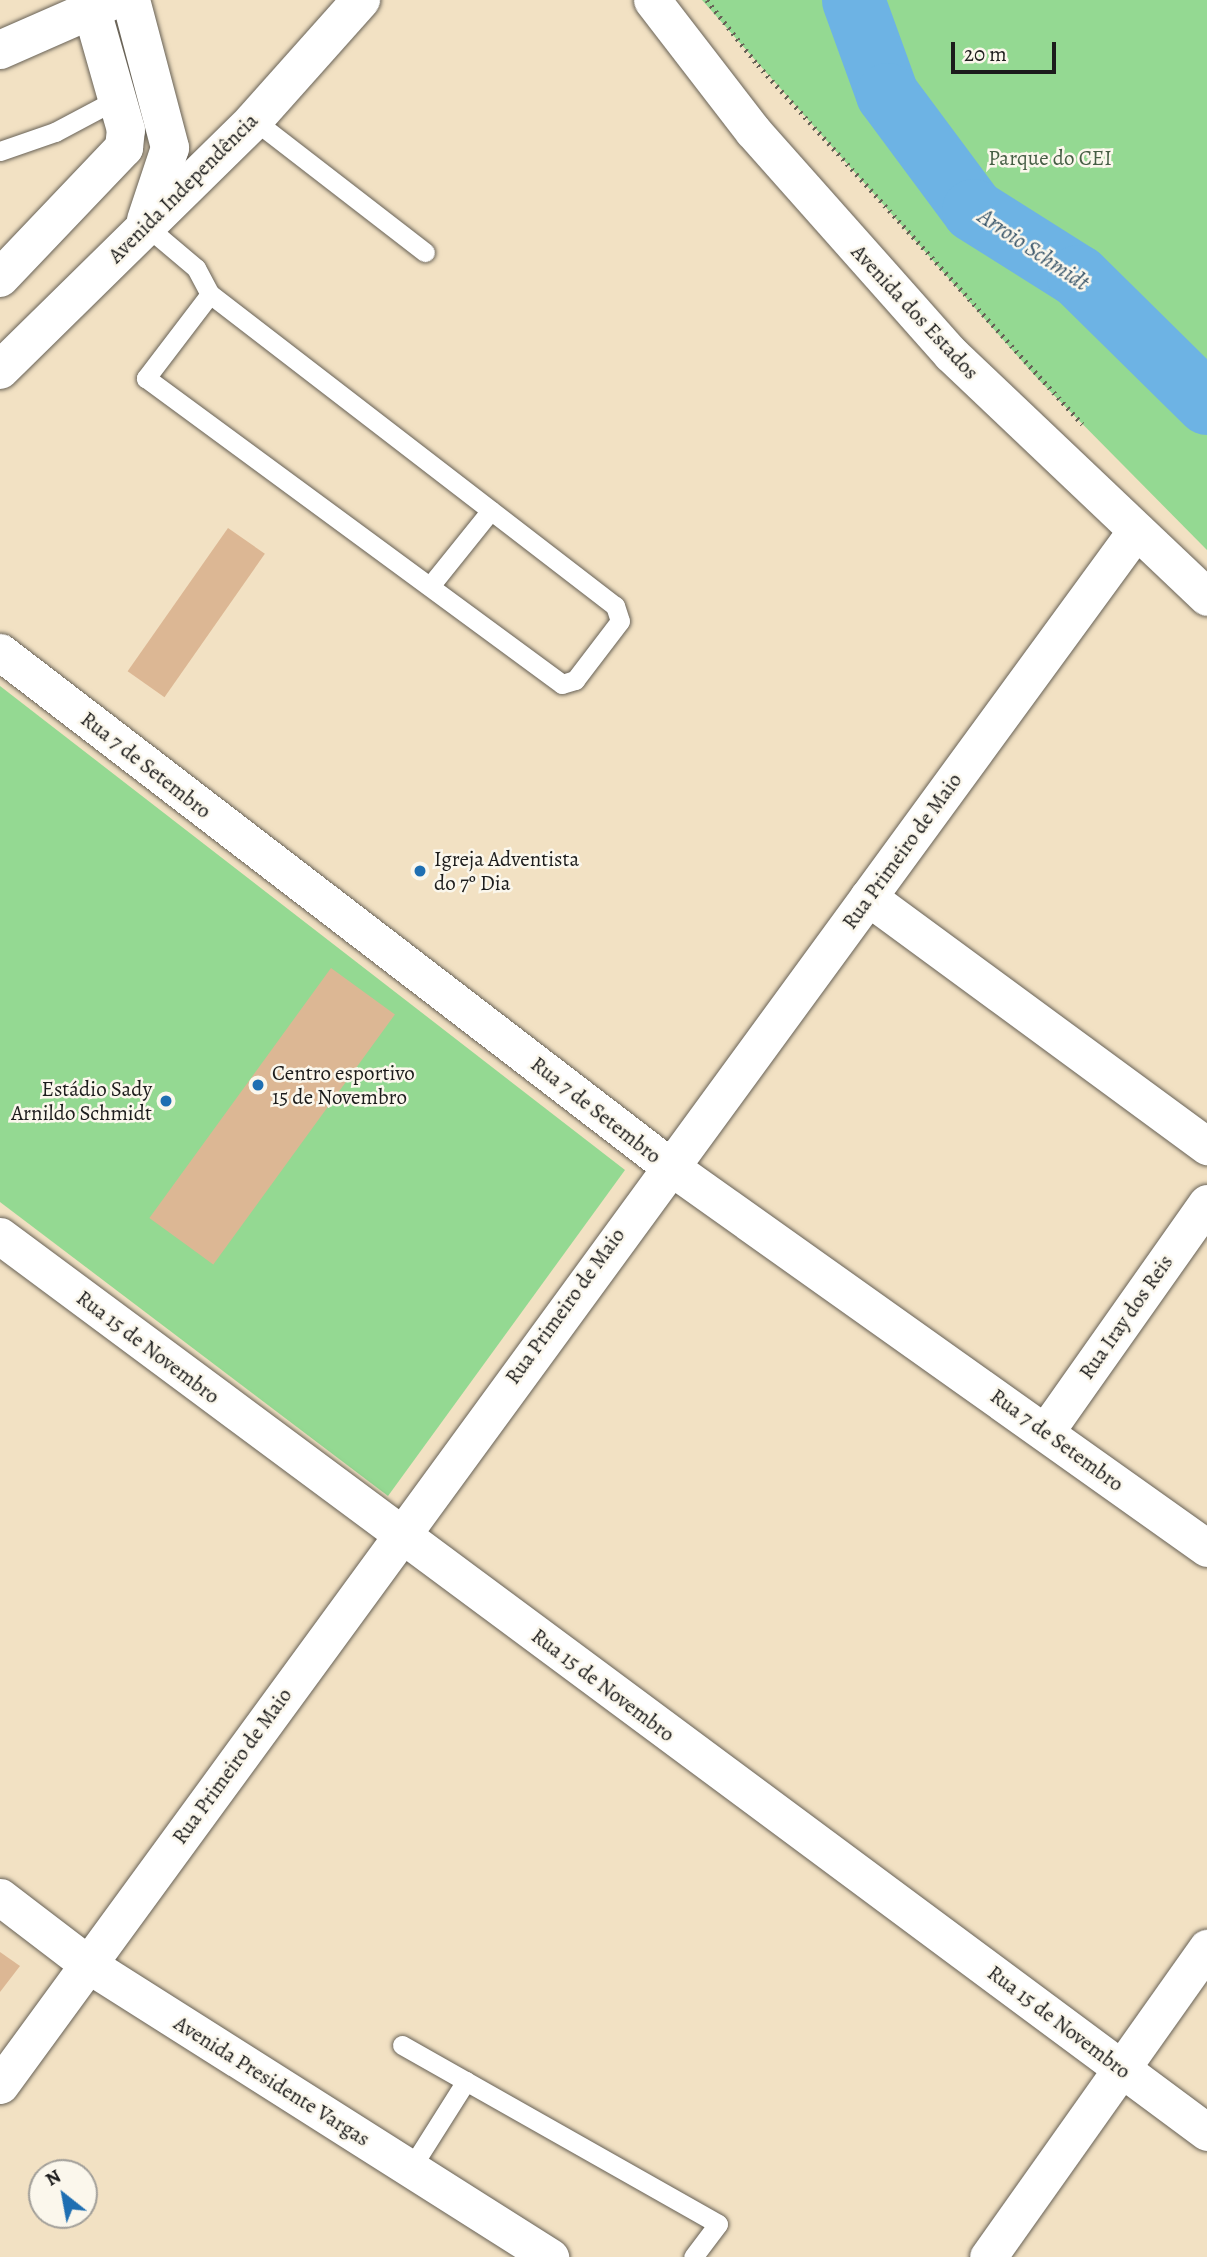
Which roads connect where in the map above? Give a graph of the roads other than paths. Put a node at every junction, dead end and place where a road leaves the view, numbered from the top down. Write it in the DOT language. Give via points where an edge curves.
graph roads {
  1 [pos="131,0"];
  2 [pos="361,0"];
  3 [pos="652,0"];
  4 [pos="98,3"];
  5 [pos="0,50"];
  6 [pos="117,99"];
  7 [pos="254,120"];
  8 [pos="0,150"];
  9 [pos="145,225"];
  10 [pos="425,252"];
  11 [pos="0,278"];
  12 [pos="210,294"];
  13 [pos="0,370"];
  14 [pos="491,510"];
  15 [pos="1135,532"];
  16 [pos="430,586"];
  17 [pos="1207,597"];
  18 [pos="0,652"];
  19 [pos="868,897"];
  20 [pos="1207,1146"];
  21 [pos="668,1166"];
  22 [pos="1207,1203"];
  23 [pos="0,1236"];
  24 [pos="1046,1431"];
  25 [pos="398,1534"];
  26 [pos="1207,1548"];
  27 [pos="0,1897"];
  28 [pos="1207,1948"];
  29 [pos="89,1965"];
  30 [pos="402,2045"];
  31 [pos="1119,2067"];
  32 [pos="466,2081"];
  33 [pos="0,2085"];
  34 [pos="1207,2132"];
  35 [pos="411,2168"];
  36 [pos="550,2257"];
  37 [pos="693,2257"];
  38 [pos="988,2257"];
  1 -- 9 [label="main road" via="170,148"];
  2 -- 7 [label="main road, Avenida Independência"];
  3 -- 15 [label="street, Avenida dos Estados" via="753,131 951,354"];
  4 -- 5 [label="main road"];
  4 -- 6 [label="main road"];
  6 -- 8 [label="lane" via="55,132"];
  6 -- 11 [label="main road" via="126,130 124,148"];
  7 -- 9 [label="main road, Avenida Independência"];
  7 -- 10 [label="lane"];
  9 -- 12 [label="lane" via="197,268"];
  9 -- 13 [label="main road, Avenida Independência"];
  12 -- 14 [label="lane"];
  12 -- 16 [label="lane" via="146,378"];
  14 -- 16 [label="lane"];
  14 -- 16 [label="lane" via="615,606 620,621 575,680 562,684"];
  15 -- 17 [label="street, Avenida dos Estados"];
  15 -- 19 [label="street, Rua Primeiro de Maio"];
  18 -- 21 [label="street, Rua 7 de Setembro"];
  19 -- 20 [label="street"];
  19 -- 21 [label="street, Rua Primeiro de Maio"];
  21 -- 24 [label="street, Rua 7 de Setembro"];
  21 -- 25 [label="street, Rua Primeiro de Maio"];
  22 -- 24 [label="street, Rua Iray dos Reis"];
  23 -- 25 [label="street, Rua 15 de Novembro"];
  24 -- 26 [label="street, Rua 7 de Setembro"];
  25 -- 29 [label="street, Rua Primeiro de Maio"];
  25 -- 31 [label="street, Rua 15 de Novembro"];
  27 -- 29 [label="street, Avenida Presidente Vargas"];
  28 -- 31 [label="street"];
  29 -- 33 [label="street, Rua Primeiro de Maio"];
  29 -- 35 [label="street, Avenida Presidente Vargas"];
  30 -- 32 [label="lane"];
  31 -- 34 [label="street, Rua 15 de Novembro"];
  31 -- 38 [label="street"];
  32 -- 35 [label="lane"];
  32 -- 37 [label="lane" via="718,2224"];
  35 -- 36 [label="street, Avenida Presidente Vargas"];
}
